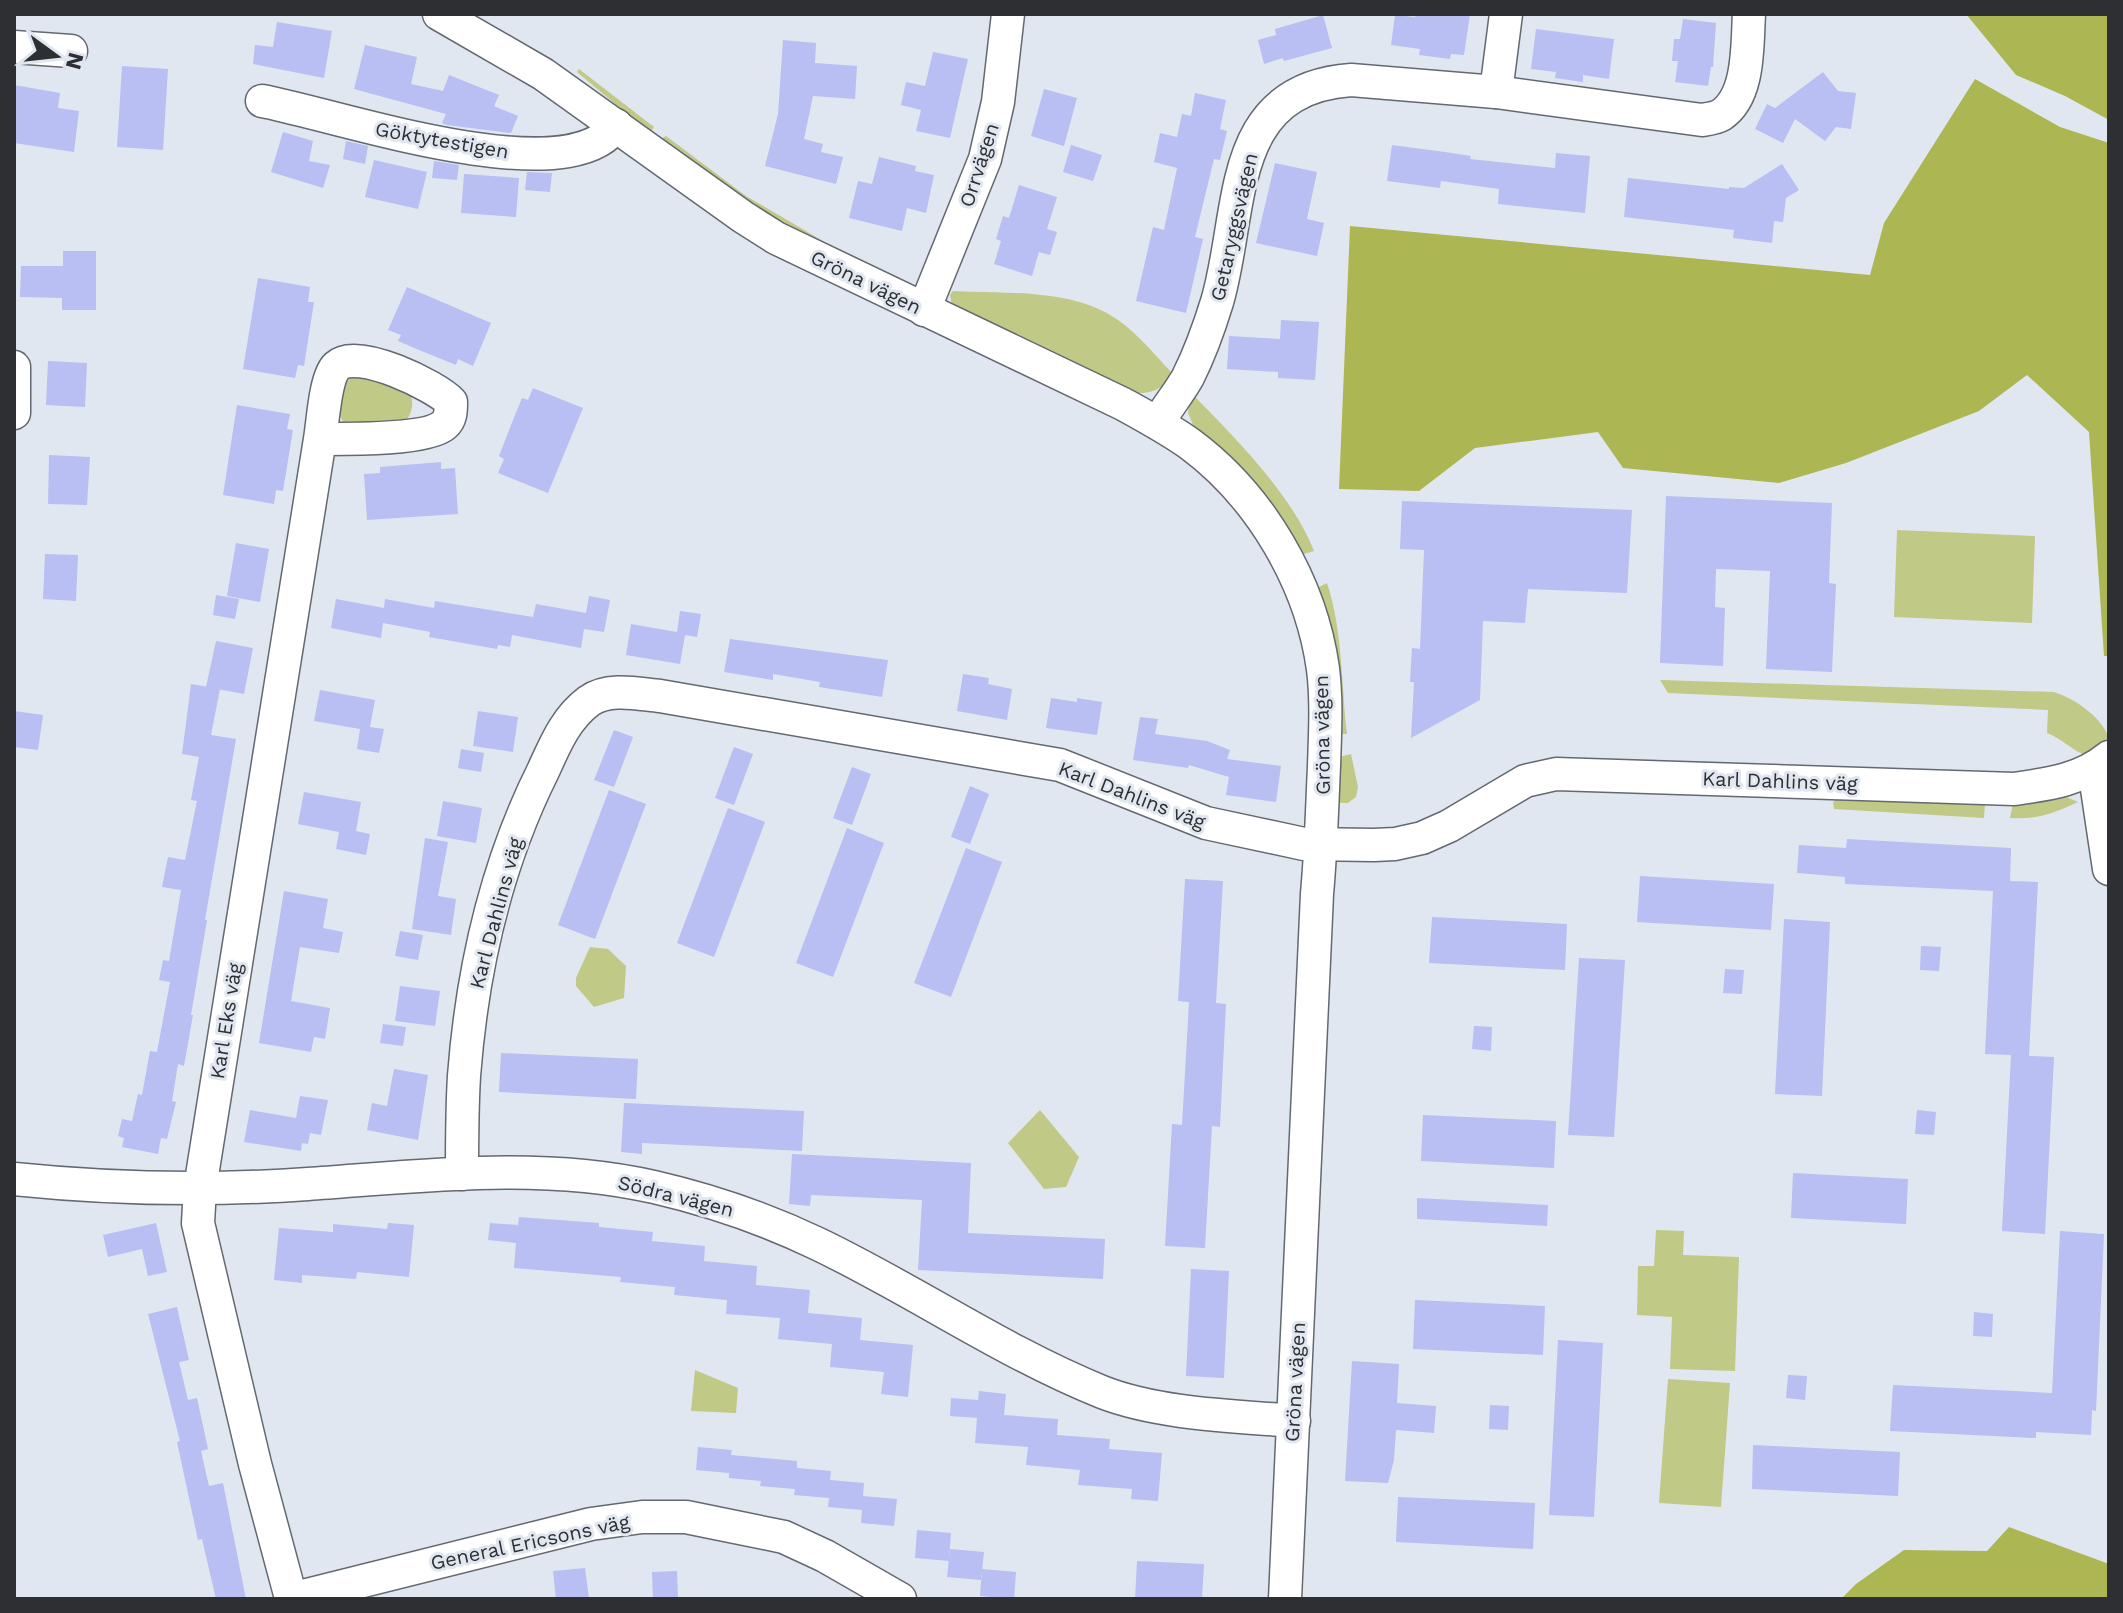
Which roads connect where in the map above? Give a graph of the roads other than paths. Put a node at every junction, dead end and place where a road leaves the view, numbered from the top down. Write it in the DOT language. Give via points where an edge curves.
graph roads {
  1 [pos="439,14"];
  2 [pos="1008,14"];
  3 [pos="1506,14"];
  4 [pos="1749,14"];
  5 [pos="14,47"];
  6 [pos="71,51"];
  7 [pos="1496,92"];
  8 [pos="262,101"];
  9 [pos="616,125"];
  10 [pos="924,310"];
  11 [pos="14,367"];
  12 [pos="14,413"];
  13 [pos="1158,423"];
  14 [pos="320,439"];
  15 [pos="2102,763"];
  16 [pos="1322,845"];
  17 [pos="2109,869"];
  18 [pos="462,1174"];
  19 [pos="14,1179"];
  20 [pos="200,1188"];
  21 [pos="1294,1421"];
  22 [pos="291,1598"];
  23 [pos="900,1599"];
  24 [pos="1285,1599"];
  1 -- 9 [label="street, Gröna vägen" via="543,74"];
  2 -- 10 [label="street, Orrvägen" via="985,159"];
  3 -- 7 [label="street"];
  4 -- 7 [label="street, Getaryggsvägen" via="1743,79 1735,101 1719,116 1702,120"];
  5 -- 6 [label="street"];
  7 -- 13 [label="street, Getaryggsvägen" via="1351,80 1304,88 1280,104 1262,124 1248,154 1208,329 1187,378"];
  8 -- 9 [label="street, Göktytestigen" via="381,131 536,156 589,146"];
  9 -- 10 [label="street, Gröna vägen" via="776,238"];
  10 -- 13 [label="street, Gröna vägen"];
  11 -- 12 [label="street"];
  13 -- 16 [label="street, Gröna vägen" via="1216,465 1247,498 1296,579 1322,668"];
  14 -- 20 [label="street, Karl Eks väg"];
  15 -- 16 [label="street, Karl Dahlins väg" via="2054,784 2014,789 1556,774 1525,781 1422,838 1395,844"];
  15 -- 17 [label="street"];
  16 -- 18 [label="street, Karl Dahlins väg" via="1206,823 1060,765 660,696 597,696 562,732 528,799 504,866 474,991 464,1077"];
  16 -- 21 [label="street, Gröna vägen"];
  18 -- 20 [label="street, Södra vägen"];
  18 -- 21 [label="street, Södra vägen" via="596,1177 719,1205 819,1244 1105,1393 1168,1408"];
  19 -- 20 [label="street, Södra vägen" via="93,1187"];
  20 -- 22 [label="street, Karl Eks väg" via="198,1223"];
  21 -- 24 [label="street, Gröna vägen"];
  22 -- 23 [label="street, General Ericsons väg" via="591,1524 686,1517 784,1537"];
}
